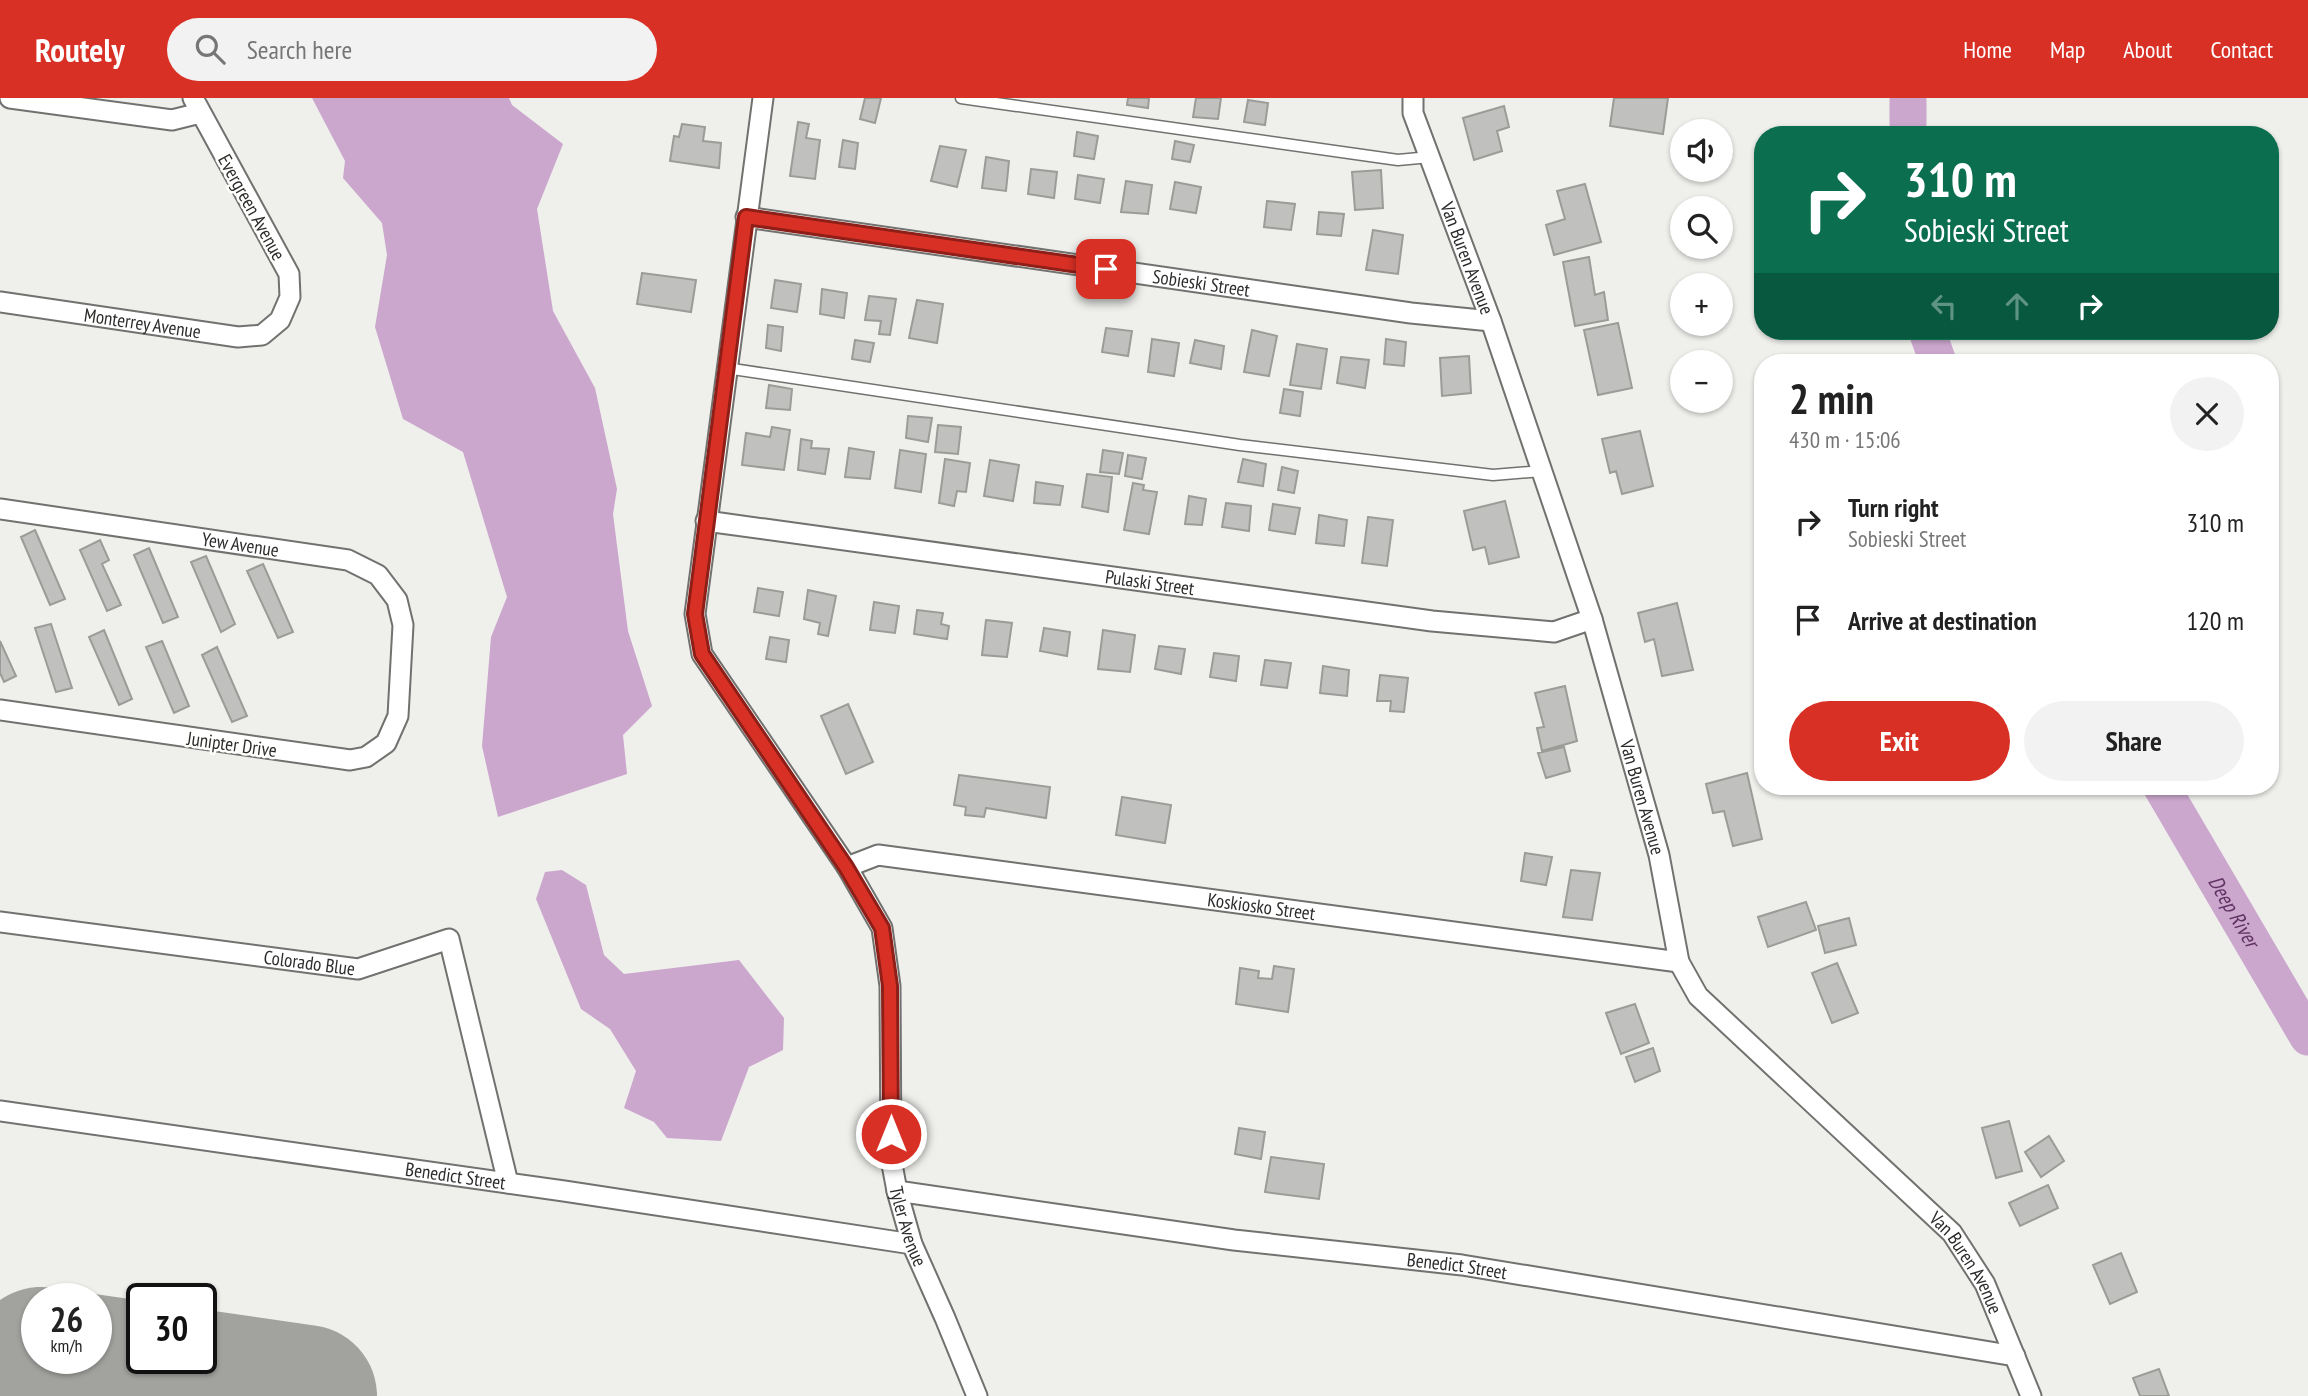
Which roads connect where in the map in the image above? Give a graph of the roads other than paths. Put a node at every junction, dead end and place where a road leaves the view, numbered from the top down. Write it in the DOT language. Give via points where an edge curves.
graph roads {
  1 [pos="10,98"];
  2 [pos="763,98"];
  3 [pos="961,98"];
  4 [pos="1413,98"];
  5 [pos="196,105"];
  6 [pos="1430,157"];
  7 [pos="746,217"];
  8 [pos="0,302"];
  9 [pos="280,320"];
  10 [pos="1491,321"];
  11 [pos="726,368"];
  12 [pos="1542,471"];
  13 [pos="0,509"];
  14 [pos="706,522"];
  15 [pos="1592,619"];
  16 [pos="400,671"];
  17 [pos="0,710"];
  18 [pos="846,867"];
  19 [pos="0,922"];
  20 [pos="1679,962"];
  21 [pos="0,1111"];
  22 [pos="508,1183"];
  23 [pos="897,1191"];
  24 [pos="912,1244"];
  25 [pos="2015,1356"];
  26 [pos="977,1396"];
  27 [pos="2031,1396"];
  1 -- 5 [label="street" via="172,120"];
  2 -- 7 [label="street, Tyler Avenue"];
  3 -- 6 [label="lane" via="1398,160"];
  4 -- 6 [label="street, Van Buren Avenue" via="1413,113"];
  5 -- 9 [label="street, Evergreen Avenue" via="289,274 290,297"];
  6 -- 10 [label="street, Van Buren Avenue"];
  7 -- 10 [label="street, Sobieski Street"];
  7 -- 11 [label="street, Tyler Avenue"];
  8 -- 9 [label="street, Monterrey Avenue" via="238,337 262,335"];
  10 -- 12 [label="street, Van Buren Avenue"];
  11 -- 12 [label="lane" via="1240,445 1493,475"];
  11 -- 14 [label="street, Tyler Avenue"];
  12 -- 15 [label="street, Van Buren Avenue"];
  13 -- 16 [label="street, Yew Avenue" via="348,560 378,575 397,600 402,625"];
  14 -- 15 [label="street, Pulaski Street" via="1432,621 1554,632"];
  14 -- 18 [label="street, Tyler Avenue" via="695,614 702,654"];
  15 -- 20 [label="street, Van Buren Avenue" via="1659,855"];
  16 -- 17 [label="street, Junipter Drive" via="398,716 386,743 366,757 350,761"];
  18 -- 20 [label="street, Koskiosko Street" via="878,855"];
  18 -- 23 [label="street, Tyler Avenue" via="882,928 890,986 891,1159"];
  19 -- 22 [label="street, Colorado Blue" via="358,970 449,939"];
  20 -- 25 [label="street, Van Buren Avenue" via="1698,996 1952,1233 1985,1284"];
  21 -- 22 [label="street, Benedict Street"];
  22 -- 24 [label="street, Benedict Street"];
  23 -- 24 [label="street, Tyler Avenue"];
  23 -- 25 [label="street, Benedict Street" via="1234,1241 1462,1265"];
  24 -- 26 [label="street, Tyler Avenue"];
  25 -- 27 [label="street, Van Buren Avenue"];
}
